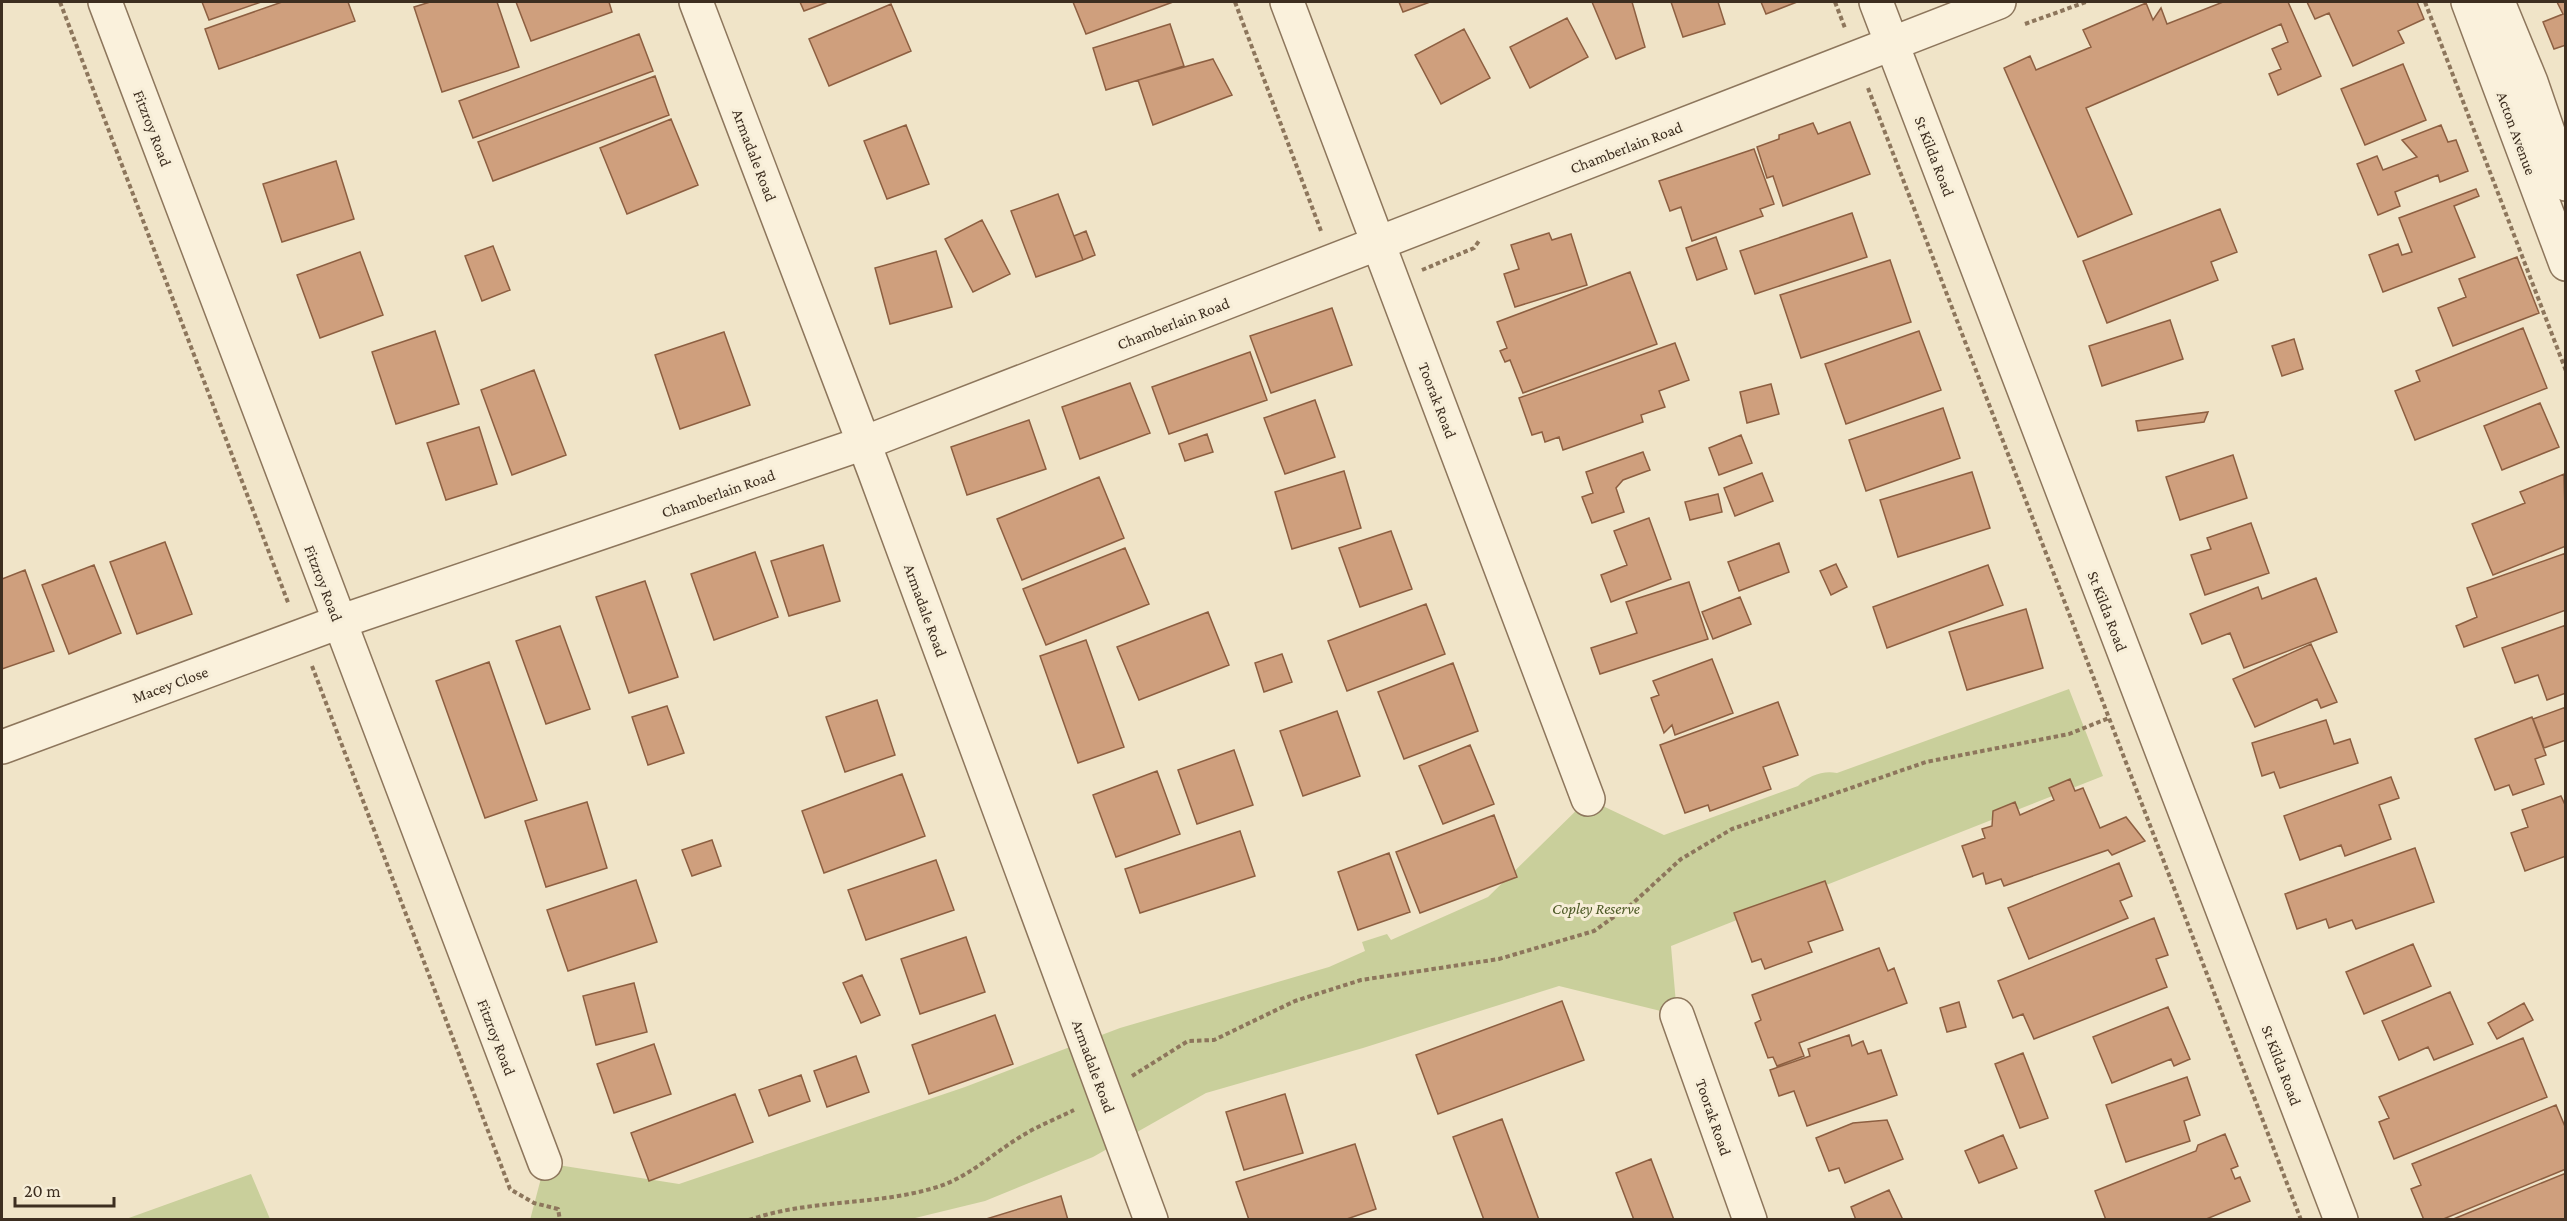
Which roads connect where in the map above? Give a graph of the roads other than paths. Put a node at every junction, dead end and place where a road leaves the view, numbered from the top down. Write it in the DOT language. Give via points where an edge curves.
graph roads {
  1 [pos="105,2"];
  2 [pos="696,2"];
  3 [pos="1287,2"];
  4 [pos="1876,2"];
  5 [pos="1999,2"];
  6 [pos="2468,2"];
  7 [pos="2498,2"];
  8 [pos="1892,44"];
  9 [pos="2565,184"];
  10 [pos="1379,243"];
  11 [pos="2565,264"];
  12 [pos="864,443"];
  13 [pos="339,622"];
  14 [pos="2,747"];
  15 [pos="1588,799"];
  16 [pos="1677,1015"];
  17 [pos="545,1163"];
  18 [pos="1151,1220"];
  19 [pos="1750,1220"];
  20 [pos="2341,1220"];
  1 -- 13 [label="street, Fitzroy Road"];
  2 -- 12 [label="street, Armadale Road"];
  3 -- 10 [label="street, Toorak Road"];
  4 -- 8 [label="street, St Kilda Road"];
  5 -- 8 [label="street, Chamberlain Road"];
  6 -- 11 [label="street, Acton Avenue"];
  7 -- 9 [label="street, Acton Avenue" via="2531,82"];
  8 -- 10 [label="street, Chamberlain Road"];
  8 -- 20 [label="street, St Kilda Road"];
  10 -- 12 [label="street, Chamberlain Road"];
  10 -- 15 [label="street, Toorak Road"];
  12 -- 13 [label="street, Chamberlain Road"];
  12 -- 18 [label="street, Armadale Road"];
  13 -- 14 [label="street, Macey Close"];
  13 -- 17 [label="street, Fitzroy Road"];
  16 -- 19 [label="street, Toorak Road"];
}
